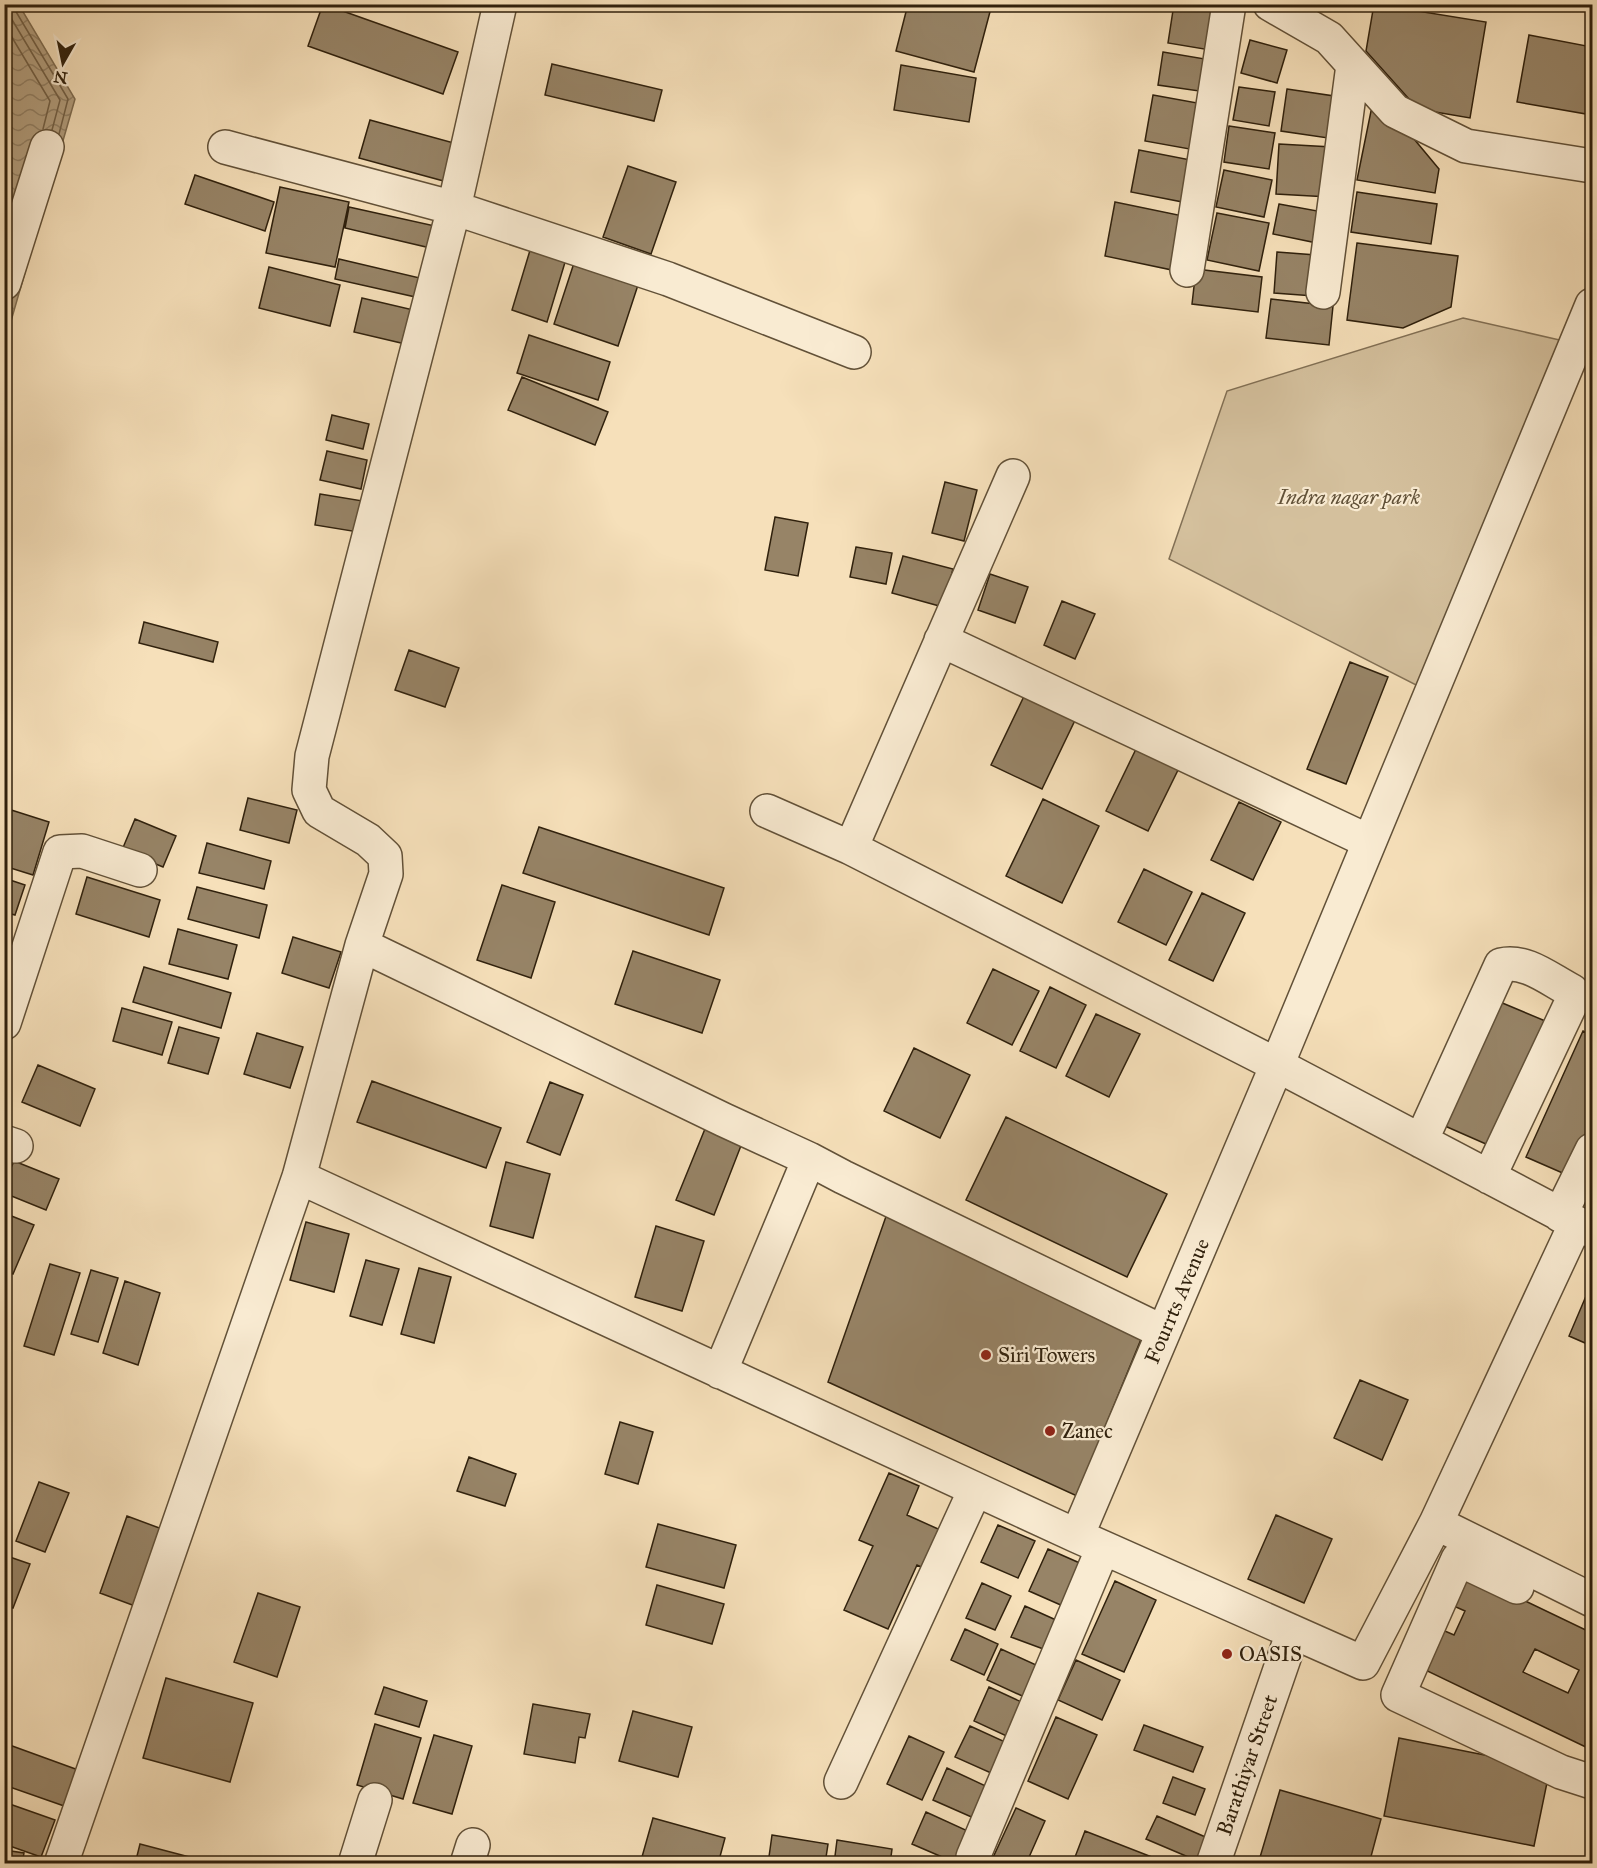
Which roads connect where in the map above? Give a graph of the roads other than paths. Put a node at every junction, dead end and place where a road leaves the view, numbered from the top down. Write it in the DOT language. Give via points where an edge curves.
graph roads {
  1 [pos="500,4"];
  2 [pos="1229,4"];
  3 [pos="1270,4"];
  4 [pos="1353,65"];
  5 [pos="47,147"];
  6 [pos="225,147"];
  7 [pos="1593,166"];
  8 [pos="454,208"];
  9 [pos="1187,270"];
  10 [pos="4,283"];
  11 [pos="1323,292"];
  12 [pos="1593,305"];
  13 [pos="854,352"];
  14 [pos="1013,476"];
  15 [pos="941,640"];
  16 [pos="767,811"];
  17 [pos="1368,841"];
  18 [pos="851,848"];
  19 [pos="140,870"];
  20 [pos="362,945"];
  21 [pos="1593,1003"];
  22 [pos="4,1023"];
  23 [pos="1277,1065"];
  24 [pos="1421,1141"];
  25 [pos="1593,1150"];
  26 [pos="809,1159"];
  27 [pos="299,1178"];
  28 [pos="1495,1180"];
  29 [pos="1576,1223"];
  30 [pos="1163,1332"];
  31 [pos="720,1372"];
  32 [pos="975,1490"];
  33 [pos="1436,1522"];
  34 [pos="1090,1542"];
  35 [pos="1593,1599"];
  36 [pos="1593,1622"];
  37 [pos="1293,1632"];
  38 [pos="841,1782"];
  39 [pos="1593,1782"];
  40 [pos="375,1800"];
  41 [pos="973,1857"];
  42 [pos="61,1863"];
  43 [pos="355,1863"];
  44 [pos="1213,1863"];
  1 -- 8 [label="street"];
  2 -- 9 [label="street"];
  3 -- 4 [label="street" via="1329,38"];
  4 -- 7 [label="street" via="1395,111 1467,146"];
  4 -- 11 [label="street"];
  5 -- 10 [label="street"];
  6 -- 8 [label="street"];
  8 -- 13 [label="street" via="668,279"];
  8 -- 20 [label="street" via="312,756 309,790 319,811 368,840 385,855 386,874"];
  12 -- 17 [label="street, Fourrts Avenue"];
  14 -- 15 [label="street"];
  15 -- 17 [label="street"];
  15 -- 18 [label="street"];
  16 -- 18 [label="street"];
  17 -- 23 [label="street, Fourrts Avenue"];
  18 -- 23 [label="street"];
  19 -- 22 [label="street" via="82,851 60,852"];
  20 -- 26 [label="street"];
  20 -- 27 [label="street"];
  21 -- 28 [label="street" via="1584,1004"];
  23 -- 24 [label="street"];
  23 -- 30 [label="street, Fourrts Avenue"];
  24 -- 28 [label="street"];
  24 -- 28 [label="street" via="1501,965 1521,964 1532,969 1575,995"];
  25 -- 29 [label="street"];
  26 -- 30 [label="street"];
  26 -- 31 [label="street"];
  27 -- 31 [label="street"];
  27 -- 42 [label="street"];
  28 -- 29 [label="street"];
  29 -- 33 [label="street"];
  30 -- 34 [label="street, Fourrts Avenue"];
  31 -- 32 [label="street"];
  32 -- 34 [label="street"];
  32 -- 38 [label="street"];
  33 -- 35 [label="street"];
  33 -- 37 [label="street" via="1363,1663"];
  34 -- 37 [label="street"];
  34 -- 41 [label="street, Fourrts Avenue"];
  36 -- 39 [label="street" via="1458,1559 1398,1695 1561,1772"];
  37 -- 44 [label="street, Barathiyar Street"];
  40 -- 43 [label="street"];
}
